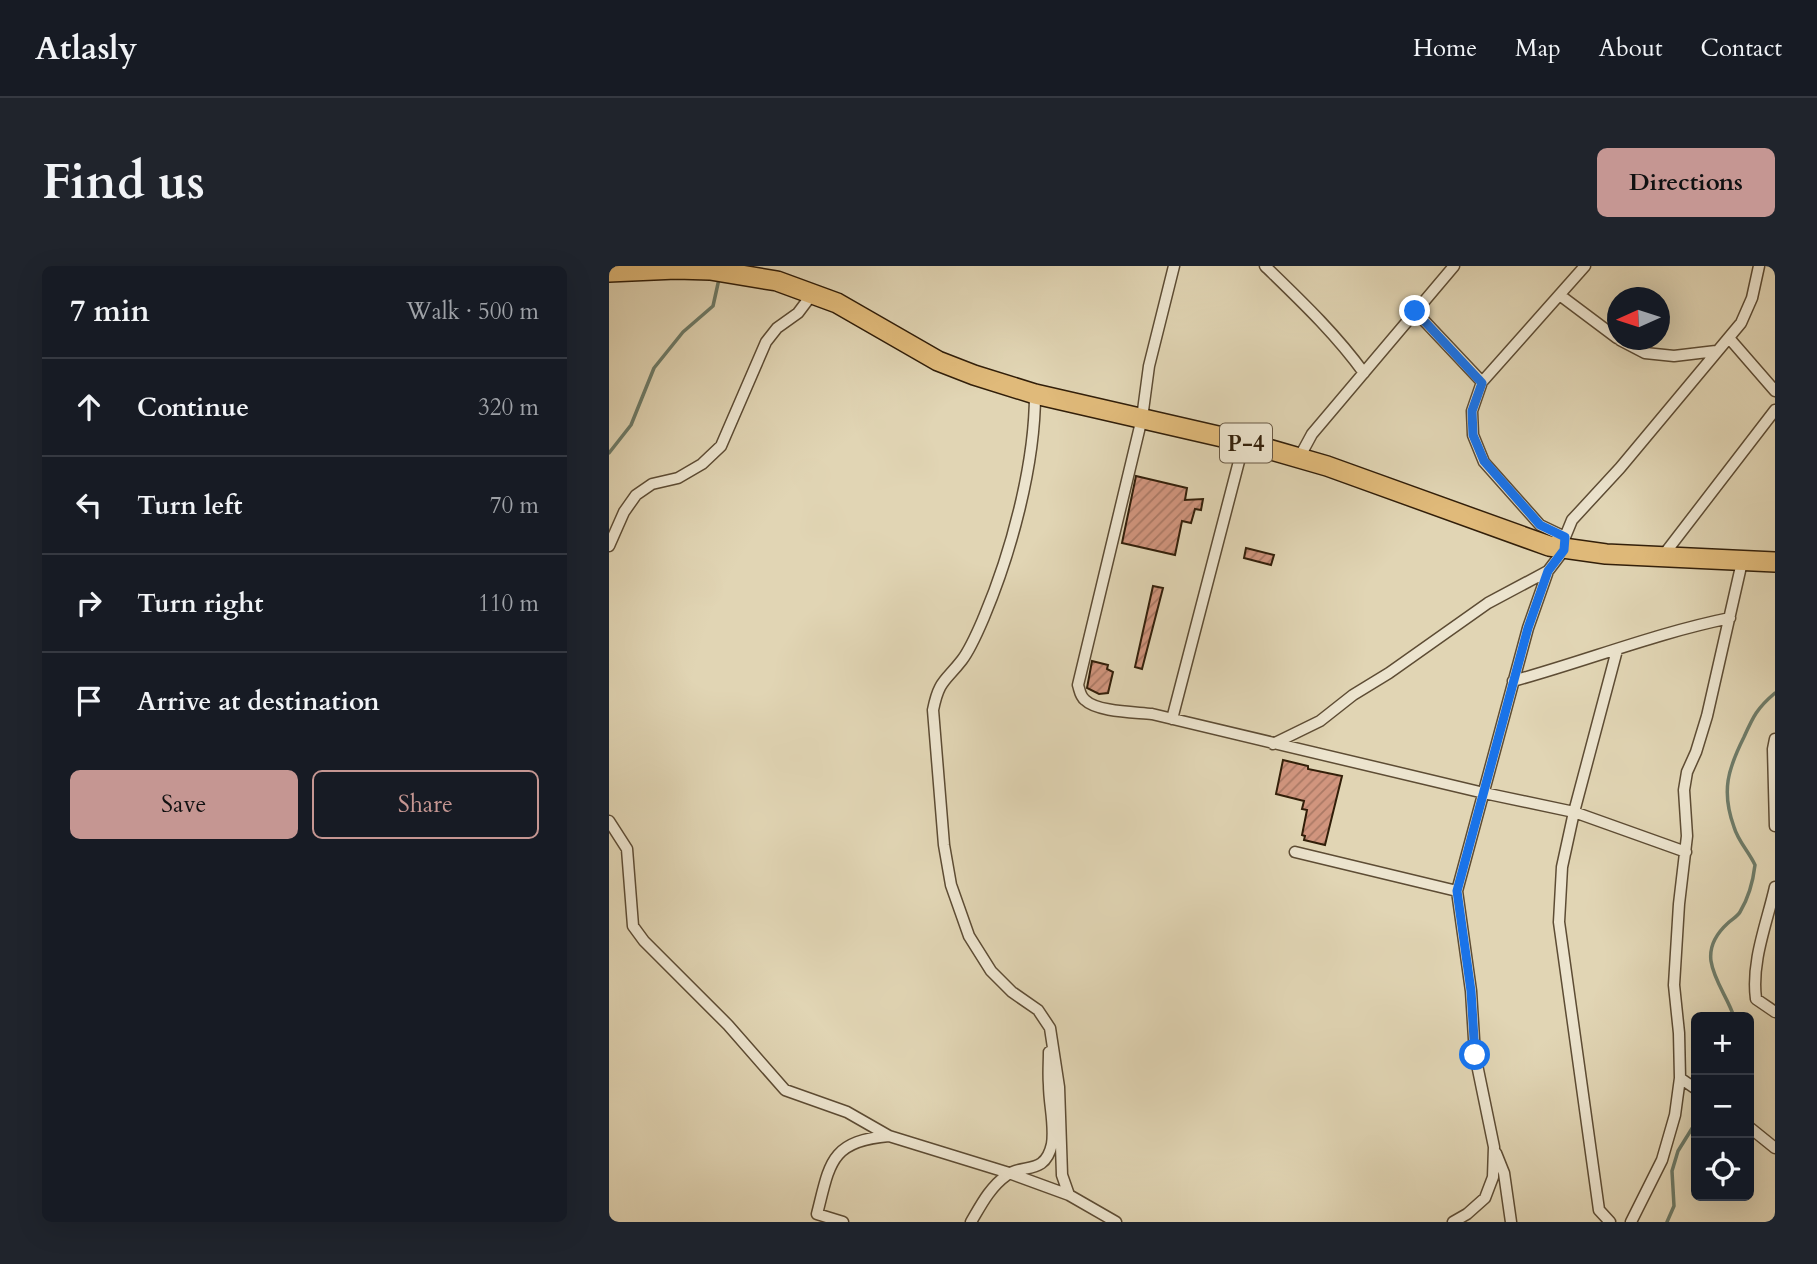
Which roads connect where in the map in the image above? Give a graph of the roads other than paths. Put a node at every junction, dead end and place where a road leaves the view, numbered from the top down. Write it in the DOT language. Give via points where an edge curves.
graph roads {
  1 [pos="1174,266"];
  2 [pos="1265,266"];
  3 [pos="1454,266"];
  4 [pos="1585,266"];
  5 [pos="1759,266"];
  6 [pos="609,272"];
  7 [pos="813,292"];
  8 [pos="1561,296"];
  9 [pos="1415,311"];
  10 [pos="1607,330"];
  11 [pos="1729,338"];
  12 [pos="1639,350"];
  13 [pos="1716,351"];
  14 [pos="1364,373"];
  15 [pos="1482,383"];
  16 [pos="1775,391"];
  17 [pos="1035,394"];
  18 [pos="1775,410"];
  19 [pos="1142,418"];
  20 [pos="1244,442"];
  21 [pos="1299,458"];
  22 [pos="1565,543"];
  23 [pos="609,546"];
  24 [pos="1661,558"];
  25 [pos="1742,562"];
  26 [pos="1775,562"];
  27 [pos="1548,571"];
  28 [pos="1730,618"];
  29 [pos="1617,650"];
  30 [pos="1513,681"];
  31 [pos="1172,719"];
  32 [pos="1775,739"];
  33 [pos="1273,744"];
  34 [pos="1775,779"];
  35 [pos="1484,793"];
  36 [pos="1574,812"];
  37 [pos="609,821"];
  38 [pos="1775,826"];
  39 [pos="1295,852"];
  40 [pos="1686,852"];
  41 [pos="1775,887"];
  42 [pos="1457,891"];
  43 [pos="1775,1012"];
  44 [pos="1050,1028"];
  45 [pos="1680,1078"];
  46 [pos="1691,1086"];
  47 [pos="1754,1131"];
  48 [pos="889,1136"];
  49 [pos="1494,1147"];
  50 [pos="1775,1148"];
  51 [pos="1009,1173"];
  52 [pos="1069,1195"];
  53 [pos="816,1218"];
  54 [pos="843,1222"];
  55 [pos="971,1222"];
  56 [pos="1116,1222"];
  57 [pos="1453,1222"];
  58 [pos="1511,1222"];
  59 [pos="1610,1222"];
  60 [pos="1631,1222"];
  1 -- 19 [label="street" via="1149,366"];
  2 -- 14 [label="street" via="1319,319"];
  3 -- 9 [label="street"];
  4 -- 8 [label="street"];
  5 -- 11 [label="street" via="1752,299"];
  6 -- 7 [label="highway, P-4" via="709,270"];
  7 -- 17 [label="highway, P-4" via="938,361"];
  7 -- 23 [label="street" via="766,342 721,446 678,478 652,484 636,495"];
  8 -- 10 [label="street"];
  8 -- 15 [label="street"];
  9 -- 14 [label="street"];
  9 -- 15 [label="street"];
  11 -- 13 [label="street"];
  11 -- 16 [label="street"];
  12 -- 13 [label="street" via="1674,355"];
  13 -- 22 [label="street" via="1620,468 1580,509"];
  14 -- 21 [label="street" via="1312,434"];
  15 -- 22 [label="street" via="1472,411 1473,435 1484,461 1540,525"];
  17 -- 19 [label="highway, P-4"];
  17 -- 44 [label="street" via="1031,450 1009,544 984,617 963,659 937,691 933,709 944,845 968,936 991,971 1038,1010"];
  18 -- 24 [label="street"];
  19 -- 20 [label="highway, P-4"];
  19 -- 31 [label="street" via="1078,685 1087,703"];
  20 -- 21 [label="highway, P-4"];
  20 -- 31 [label="street"];
  21 -- 22 [label="highway, P-4" via="1532,541"];
  22 -- 24 [label="highway, P-4"];
  22 -- 27 [label="street"];
  24 -- 25 [label="highway, P-4"];
  25 -- 26 [label="highway, P-4"];
  25 -- 28 [label="street"];
  27 -- 30 [label="street"];
  27 -- 33 [label="street" via="1488,603 1319,721"];
  28 -- 29 [label="street" via="1684,627"];
  28 -- 40 [label="street" via="1707,716 1687,772"];
  29 -- 30 [label="street"];
  29 -- 36 [label="street"];
  30 -- 35 [label="street"];
  31 -- 33 [label="street"];
  32 -- 34 [label="street"];
  33 -- 35 [label="street"];
  34 -- 38 [label="street"];
  35 -- 36 [label="street"];
  35 -- 42 [label="street"];
  36 -- 40 [label="street"];
  36 -- 59 [label="street" via="1562,867 1559,922 1599,1210"];
  37 -- 48 [label="street" via="627,849 633,926 644,942 728,1025 785,1090 847,1112"];
  39 -- 42 [label="street"];
  40 -- 45 [label="street" via="1674,985"];
  41 -- 43 [label="street" via="1754,982 1756,999"];
  42 -- 49 [label="street" via="1475,1055"];
  44 -- 51 [label="street" via="1051,1145 1040,1164"];
  44 -- 52 [label="street" via="1059,1087 1062,1175"];
  45 -- 46 [label="street"];
  45 -- 60 [label="street" via="1662,1160"];
  47 -- 50 [label="street"];
  48 -- 51 [label="street"];
  48 -- 53 [label="street" via="852,1142 840,1152 830,1165"];
  49 -- 57 [label="street" via="1493,1177 1485,1198"];
  49 -- 58 [label="street" via="1504,1173"];
  51 -- 52 [label="street"];
  51 -- 55 [label="street" via="987,1194"];
  52 -- 56 [label="street"];
  53 -- 54 [label="street"];
}
